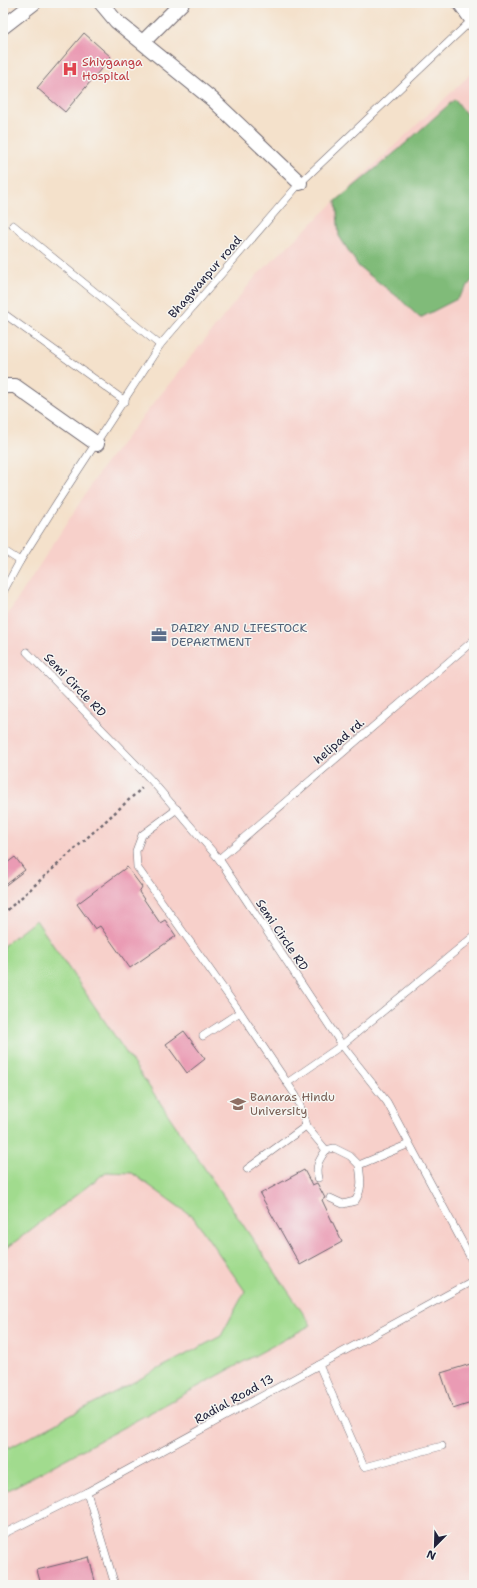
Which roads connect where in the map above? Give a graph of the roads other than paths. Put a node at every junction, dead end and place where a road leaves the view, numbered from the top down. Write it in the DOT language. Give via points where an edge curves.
graph roads {
  1 [pos="34,3"];
  2 [pos="101,3"];
  3 [pos="182,3"];
  4 [pos="460,3"];
  5 [pos="473,19"];
  6 [pos="3,27"];
  7 [pos="143,42"];
  8 [pos="300,183"];
  9 [pos="14,225"];
  10 [pos="3,312"];
  11 [pos="160,345"];
  12 [pos="3,388"];
  13 [pos="125,401"];
  14 [pos="97,444"];
  15 [pos="3,550"];
  16 [pos="20,561"];
  17 [pos="3,592"];
  18 [pos="474,640"];
  19 [pos="27,652"];
  20 [pos="177,809"];
  21 [pos="218,859"];
  22 [pos="474,936"];
  23 [pos="240,1012"];
  24 [pos="203,1036"];
  25 [pos="342,1045"];
  26 [pos="287,1083"];
  27 [pos="306,1126"];
  28 [pos="409,1144"];
  29 [pos="326,1150"];
  30 [pos="359,1165"];
  31 [pos="247,1169"];
  32 [pos="318,1178"];
  33 [pos="330,1198"];
  34 [pos="474,1264"];
  35 [pos="474,1280"];
  36 [pos="319,1364"];
  37 [pos="442,1446"];
  38 [pos="87,1492"];
  39 [pos="3,1534"];
  40 [pos="115,1585"];
  1 -- 6 [label="street"];
  2 -- 7 [label="street" via="116,21"];
  3 -- 7 [label="street"];
  4 -- 5 [label="street"];
  5 -- 8 [label="lane, Bhagwanpur road"];
  7 -- 8 [label="street" via="213,100"];
  8 -- 11 [label="lane, Bhagwanpur road"];
  9 -- 11 [label="lane"];
  10 -- 13 [label="lane"];
  11 -- 13 [label="lane, Bhagwanpur road"];
  12 -- 14 [label="street" via="15,386"];
  13 -- 14 [label="lane, Bhagwanpur road"];
  14 -- 16 [label="lane, Bhagwanpur road"];
  15 -- 16 [label="lane"];
  16 -- 17 [label="lane, Bhagwanpur road"];
  18 -- 21 [label="lane, helipad rd."];
  19 -- 20 [label="lane, Semi Circle RD"];
  20 -- 21 [label="lane, Semi Circle RD"];
  20 -- 23 [label="lane" via="142,836 136,851 137,867"];
  21 -- 25 [label="lane, Semi Circle RD"];
  22 -- 25 [label="lane"];
  23 -- 24 [label="lane"];
  23 -- 26 [label="lane"];
  25 -- 26 [label="lane"];
  25 -- 28 [label="lane, Semi Circle RD" via="387,1102"];
  26 -- 27 [label="lane" via="302,1111"];
  27 -- 29 [label="lane"];
  27 -- 31 [label="lane"];
  28 -- 30 [label="lane"];
  28 -- 34 [label="lane, Semi Circle RD"];
  29 -- 30 [label="lane" via="334,1148 350,1156"];
  29 -- 32 [label="lane" via="316,1169"];
  30 -- 33 [label="lane" via="361,1193 355,1201 343,1204"];
  35 -- 36 [label="lane, Radial Road 13"];
  36 -- 37 [label="lane" via="364,1467"];
  36 -- 38 [label="lane, Radial Road 13"];
  38 -- 39 [label="lane, Radial Road 13"];
  38 -- 40 [label="lane"];
}
